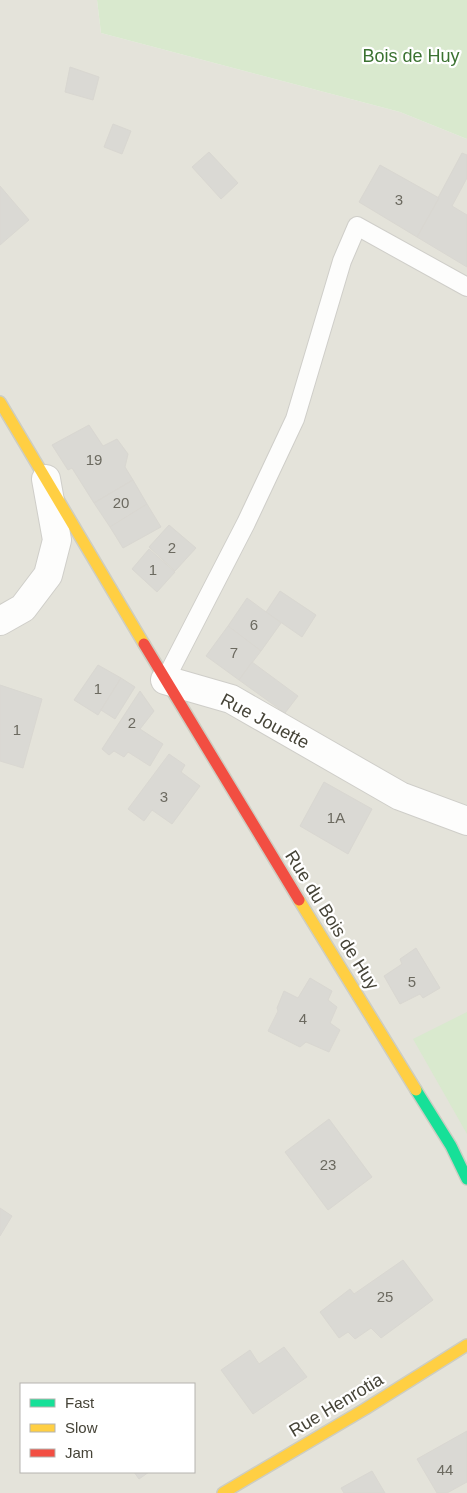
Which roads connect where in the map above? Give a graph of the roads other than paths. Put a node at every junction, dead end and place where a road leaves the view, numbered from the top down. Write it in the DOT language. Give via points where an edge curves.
graph roads {
  1 [pos="467,287"];
  2 [pos="0,402"];
  3 [pos="46,475"];
  4 [pos="0,621"];
  5 [pos="165,680"];
  6 [pos="467,820"];
  7 [pos="467,1179"];
  8 [pos="467,1345"];
  9 [pos="223,1493"];
  1 -- 5 [label="lane" via="357,226 342,261 295,419 246,523"];
  2 -- 3 [label="street"];
  3 -- 4 [label="street" via="57,540 48,575 23,608"];
  3 -- 5 [label="street"];
  5 -- 6 [label="street, Rue Jouette" via="231,699 400,796"];
  5 -- 7 [label="street, Rue du Bois de Huy" via="451,1146"];
  8 -- 9 [label="street, Rue Henrotia"];
}
